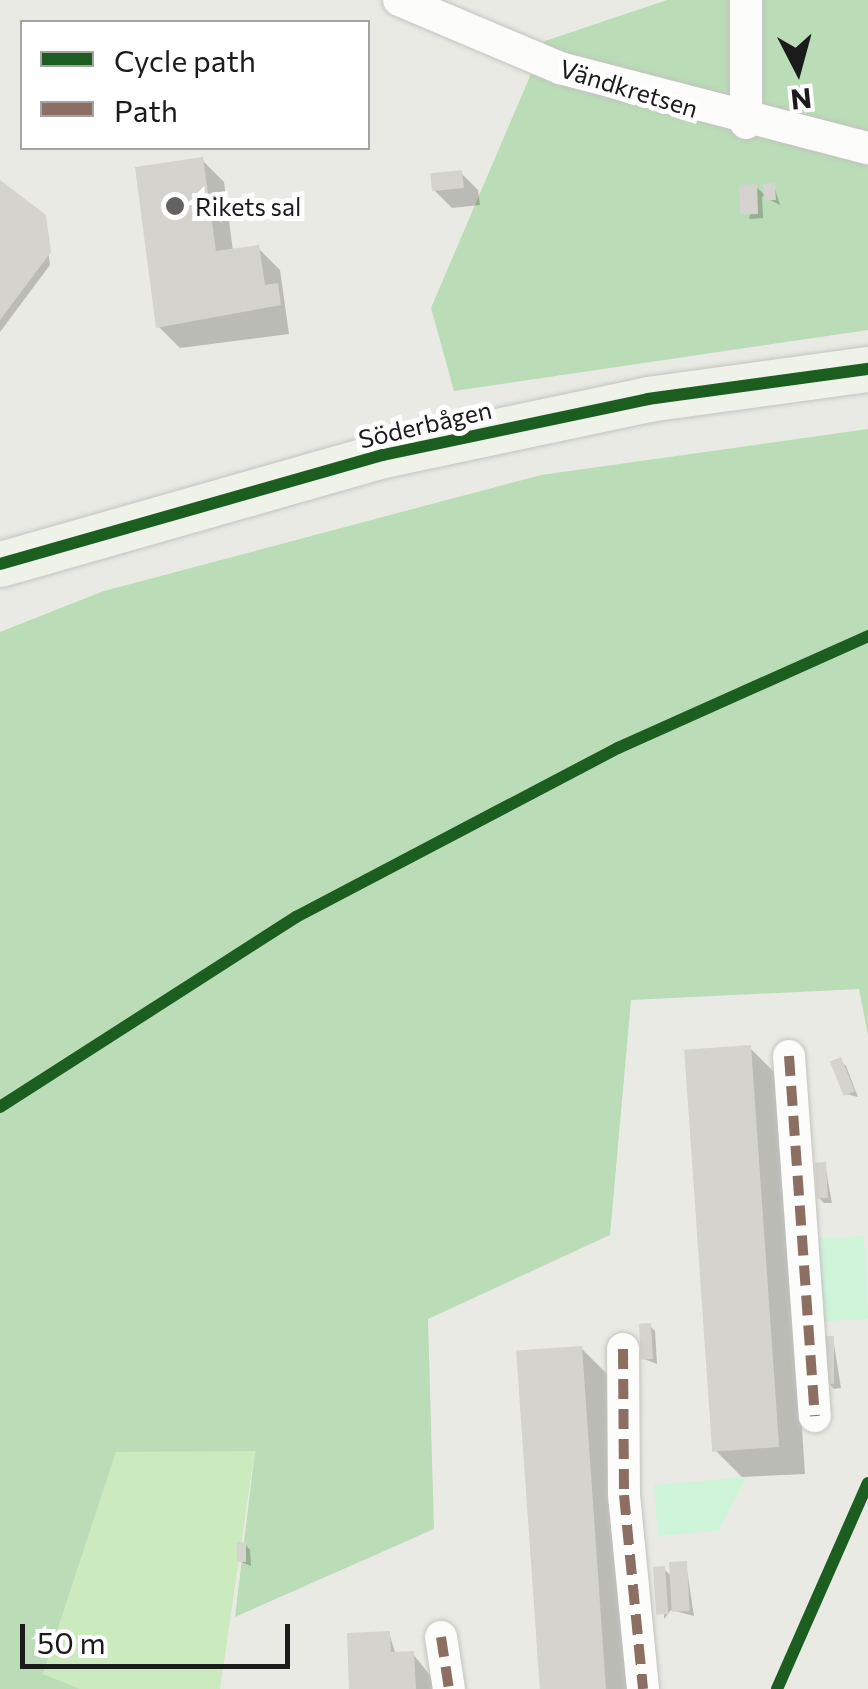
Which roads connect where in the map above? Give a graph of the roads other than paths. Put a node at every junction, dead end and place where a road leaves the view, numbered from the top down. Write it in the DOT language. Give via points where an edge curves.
graph roads {
  1 [pos="399,0"];
  2 [pos="746,0"];
  3 [pos="746,123"];
  4 [pos="868,148"];
  5 [pos="868,369"];
  6 [pos="0,564"];
  7 [pos="789,1056"];
  8 [pos="623,1349"];
  9 [pos="815,1416"];
  10 [pos="441,1637"];
  11 [pos="449,1689"];
  12 [pos="643,1689"];
  1 -- 3 [label="street, Vändkretsen" via="560,68"];
  2 -- 3 [label="street"];
  3 -- 4 [label="street, Vändkretsen"];
  5 -- 6 [label="street, Söderbågen" via="648,399 384,455"];
  7 -- 9 [label="street"];
  8 -- 12 [label="street" via="624,1495"];
  10 -- 11 [label="street"];
}
